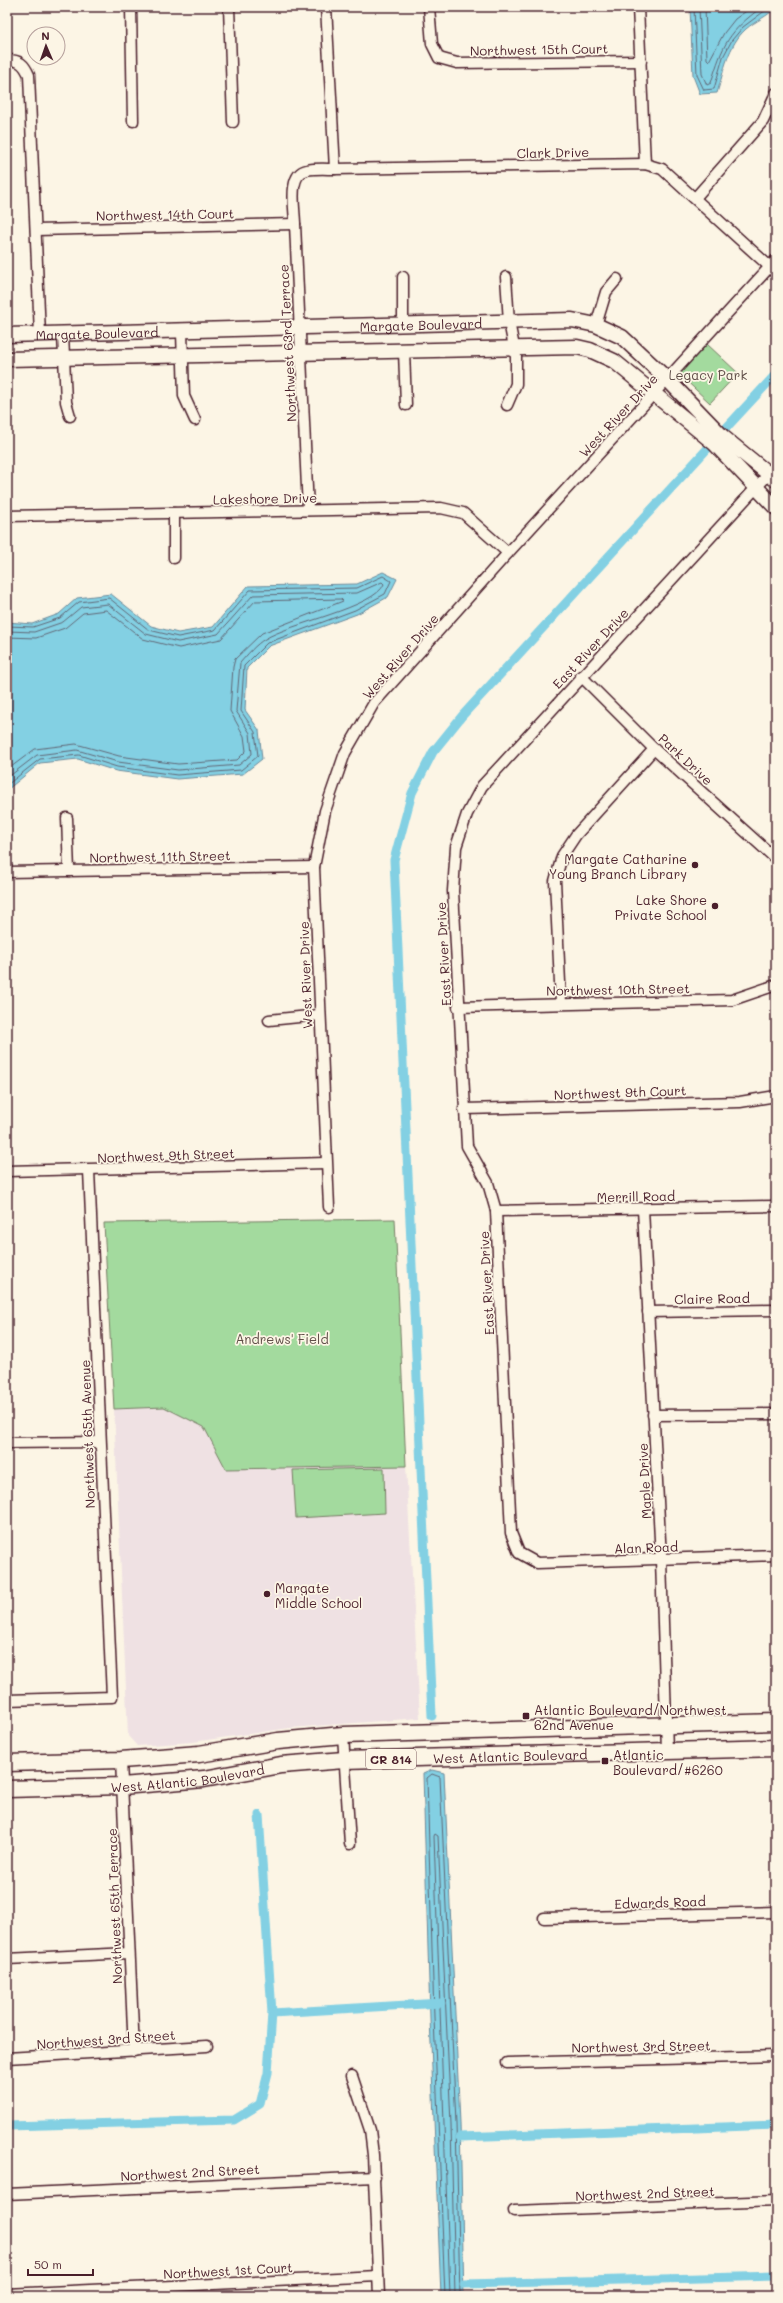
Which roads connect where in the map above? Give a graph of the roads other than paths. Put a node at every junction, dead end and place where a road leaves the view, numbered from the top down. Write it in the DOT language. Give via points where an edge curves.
graph roads {
  1 [pos="131,7"];
  2 [pos="229,7"];
  3 [pos="326,7"];
  4 [pos="429,7"];
  5 [pos="638,7"];
  6 [pos="7,60"];
  7 [pos="641,61"];
  8 [pos="776,92"];
  9 [pos="133,122"];
  10 [pos="233,122"];
  11 [pos="645,164"];
  12 [pos="335,169"];
  13 [pos="298,174"];
  14 [pos="695,198"];
  15 [pos="295,224"];
  16 [pos="36,230"];
  17 [pos="773,264"];
  18 [pos="403,277"];
  19 [pos="506,277"];
  20 [pos="617,279"];
  21 [pos="509,322"];
  22 [pos="403,324"];
  23 [pos="596,325"];
  24 [pos="299,326"];
  25 [pos="182,332"];
  26 [pos="62,334"];
  27 [pos="7,335"];
  28 [pos="40,335"];
  29 [pos="514,349"];
  30 [pos="404,351"];
  31 [pos="301,354"];
  32 [pos="183,357"];
  33 [pos="7,359"];
  34 [pos="64,359"];
  35 [pos="668,380"];
  36 [pos="655,394"];
  37 [pos="406,405"];
  38 [pos="507,405"];
  39 [pos="70,416"];
  40 [pos="195,420"];
  41 [pos="774,473"];
  42 [pos="756,487"];
  43 [pos="776,508"];
  44 [pos="308,510"];
  45 [pos="174,513"];
  46 [pos="7,516"];
  47 [pos="508,553"];
  48 [pos="174,558"];
  49 [pos="581,676"];
  50 [pos="654,749"];
  51 [pos="67,818"];
  52 [pos="776,859"];
  53 [pos="314,867"];
  54 [pos="69,871"];
  55 [pos="7,872"];
  56 [pos="776,985"];
  57 [pos="561,1003"];
  58 [pos="458,1007"];
  59 [pos="319,1015"];
  60 [pos="269,1020"];
  61 [pos="776,1096"];
  62 [pos="464,1109"];
  63 [pos="326,1163"];
  64 [pos="89,1170"];
  65 [pos="7,1171"];
  66 [pos="776,1206"];
  67 [pos="329,1207"];
  68 [pos="643,1209"];
  69 [pos="496,1211"];
  70 [pos="776,1310"];
  71 [pos="648,1312"];
  72 [pos="776,1414"];
  73 [pos="653,1415"];
  74 [pos="100,1442"];
  75 [pos="7,1444"];
  76 [pos="519,1553"];
  77 [pos="776,1555"];
  78 [pos="661,1559"];
  79 [pos="7,1700"];
  80 [pos="776,1722"];
  81 [pos="666,1724"];
  82 [pos="343,1735"];
  83 [pos="776,1748"];
  84 [pos="667,1751"];
  85 [pos="121,1760"];
  86 [pos="344,1760"];
  87 [pos="7,1763"];
  88 [pos="122,1786"];
  89 [pos="7,1788"];
  90 [pos="350,1844"];
  91 [pos="776,1912"];
  92 [pos="544,1918"];
  93 [pos="129,1953"];
  94 [pos="7,1959"];
  95 [pos="207,2046"];
  96 [pos="134,2051"];
  97 [pos="776,2056"];
  98 [pos="7,2058"];
  99 [pos="507,2062"];
  100 [pos="352,2076"];
  101 [pos="375,2177"];
  102 [pos="7,2194"];
  103 [pos="776,2201"];
  104 [pos="514,2211"];
  105 [pos="378,2276"];
  106 [pos="7,2294"];
  107 [pos="379,2296"];
  1 -- 9 [label="street"];
  2 -- 10 [label="street"];
  3 -- 12 [label="street"];
  4 -- 7 [label="street, Northwest 15th Court" via="432,44 438,58 457,63"];
  5 -- 7 [label="street"];
  6 -- 16 [label="street" via="16,60 24,65 28,75"];
  7 -- 11 [label="street"];
  8 -- 14 [label="street" via="763,121"];
  11 -- 12 [label="street, Clark Drive"];
  11 -- 14 [label="street, Clark Drive" via="662,169"];
  12 -- 13 [label="street, Clark Drive" via="306,170"];
  13 -- 15 [label="street, Northwest 63rd Terrace" via="294,182"];
  14 -- 17 [label="street, Clark Drive"];
  15 -- 16 [label="street, Northwest 14th Court"];
  15 -- 24 [label="street, Northwest 63rd Terrace"];
  16 -- 28 [label="street"];
  17 -- 35 [label="street, West River Drive"];
  18 -- 22 [label="street"];
  19 -- 21 [label="street"];
  20 -- 23 [label="street" via="606,292"];
  21 -- 22 [label="street, Margate Boulevard"];
  21 -- 23 [label="street, Margate Boulevard" via="572,320"];
  21 -- 29 [label="street"];
  22 -- 24 [label="street, Margate Boulevard"];
  23 -- 35 [label="street, Margate Boulevard" via="622,337"];
  24 -- 25 [label="street, Margate Boulevard"];
  24 -- 31 [label="street, Northwest 63rd Terrace"];
  25 -- 26 [label="street, Margate Boulevard"];
  25 -- 32 [label="street"];
  26 -- 28 [label="street, Margate Boulevard"];
  26 -- 34 [label="street"];
  27 -- 28 [label="street, Margate Boulevard"];
  29 -- 30 [label="street, Margate Boulevard"];
  29 -- 36 [label="street, Margate Boulevard" via="576,347 590,350 614,361"];
  29 -- 38 [label="street" via="516,384"];
  30 -- 31 [label="street, Margate Boulevard"];
  30 -- 37 [label="street"];
  31 -- 32 [label="street, Margate Boulevard"];
  31 -- 44 [label="street, Northwest 63rd Terrace"];
  32 -- 34 [label="street, Margate Boulevard"];
  32 -- 40 [label="street" via="184,396"];
  33 -- 34 [label="street, Margate Boulevard"];
  34 -- 39 [label="street" via="66,402"];
  35 -- 36 [label="street, West River Drive"];
  35 -- 41 [label="street, Margate Boulevard" via="723,437"];
  36 -- 42 [label="street, Margate Boulevard" via="714,443"];
  36 -- 47 [label="street, West River Drive"];
  41 -- 42 [label="street, East River Drive"];
  42 -- 43 [label="street, Margate Boulevard"];
  42 -- 49 [label="street, East River Drive"];
  44 -- 45 [label="street, Lakeshore Drive"];
  44 -- 47 [label="street, Lakeshore Drive" via="441,508 463,513"];
  45 -- 46 [label="street, Lakeshore Drive"];
  45 -- 48 [label="street"];
  47 -- 53 [label="street, West River Drive" via="374,703 345,753 325,812"];
  49 -- 50 [label="street, Park Drive"];
  49 -- 58 [label="street, East River Drive" via="482,786 467,814 456,847 453,891"];
  50 -- 52 [label="street, Park Drive"];
  50 -- 57 [label="street" via="576,835 562,856 555,882"];
  51 -- 54 [label="street"];
  53 -- 54 [label="street, Northwest 11th Street"];
  53 -- 59 [label="street, West River Drive"];
  54 -- 55 [label="street, Northwest 11th Street"];
  56 -- 57 [label="street, Northwest 10th Street" via="732,1000"];
  57 -- 58 [label="street, Northwest 10th Street"];
  58 -- 62 [label="street, East River Drive"];
  59 -- 60 [label="street"];
  59 -- 63 [label="street, West River Drive"];
  61 -- 62 [label="street, Northwest 9th Court" via="740,1102"];
  62 -- 69 [label="street, East River Drive" via="467,1146 488,1183"];
  63 -- 64 [label="street, Northwest 9th Street"];
  63 -- 67 [label="street, West River Drive"];
  64 -- 65 [label="street, Northwest 9th Street"];
  64 -- 74 [label="street, Northwest 65th Avenue"];
  66 -- 68 [label="street, Merrill Road"];
  68 -- 69 [label="street, Merrill Road"];
  68 -- 71 [label="street, Maple Drive"];
  69 -- 76 [label="street, East River Drive" via="511,1533"];
  70 -- 71 [label="street, Claire Road"];
  71 -- 73 [label="street, Maple Drive"];
  72 -- 73 [label="street"];
  73 -- 78 [label="street, Maple Drive"];
  74 -- 75 [label="street"];
  74 -- 79 [label="street, Northwest 65th Avenue" via="112,1697"];
  76 -- 78 [label="street, Alan Road" via="537,1563"];
  77 -- 78 [label="street, Alan Road"];
  78 -- 81 [label="street, Maple Drive"];
  80 -- 81 [label="main road, West Atlantic Boulevard / CR 814"];
  81 -- 82 [label="main road, West Atlantic Boulevard / CR 814"];
  81 -- 84 [label="street, Maple Drive"];
  82 -- 85 [label="main road, West Atlantic Boulevard / CR 814" via="278,1741 199,1754"];
  82 -- 86 [label="street"];
  83 -- 84 [label="main road, West Atlantic Boulevard / CR 814"];
  84 -- 86 [label="main road, West Atlantic Boulevard / CR 814"];
  85 -- 87 [label="main road, West Atlantic Boulevard / CR 814"];
  85 -- 88 [label="street, Northwest 65th Terrace"];
  86 -- 88 [label="main road, West Atlantic Boulevard / CR 814" via="281,1765 204,1779"];
  86 -- 90 [label="street"];
  88 -- 89 [label="main road, West Atlantic Boulevard / CR 814"];
  88 -- 93 [label="street, Northwest 65th Terrace"];
  91 -- 92 [label="street, Edwards Road"];
  93 -- 94 [label="street"];
  93 -- 96 [label="street, Northwest 65th Terrace"];
  95 -- 96 [label="street, Northwest 3rd Street"];
  96 -- 98 [label="street, Northwest 3rd Street"];
  97 -- 99 [label="street, Northwest 3rd Street"];
  100 -- 101 [label="street" via="370,2130"];
  101 -- 102 [label="street, Northwest 2nd Street"];
  101 -- 105 [label="street"];
  103 -- 104 [label="street, Northwest 2nd Street"];
  105 -- 106 [label="street, Northwest 1st Court"];
  105 -- 107 [label="street"];
}
